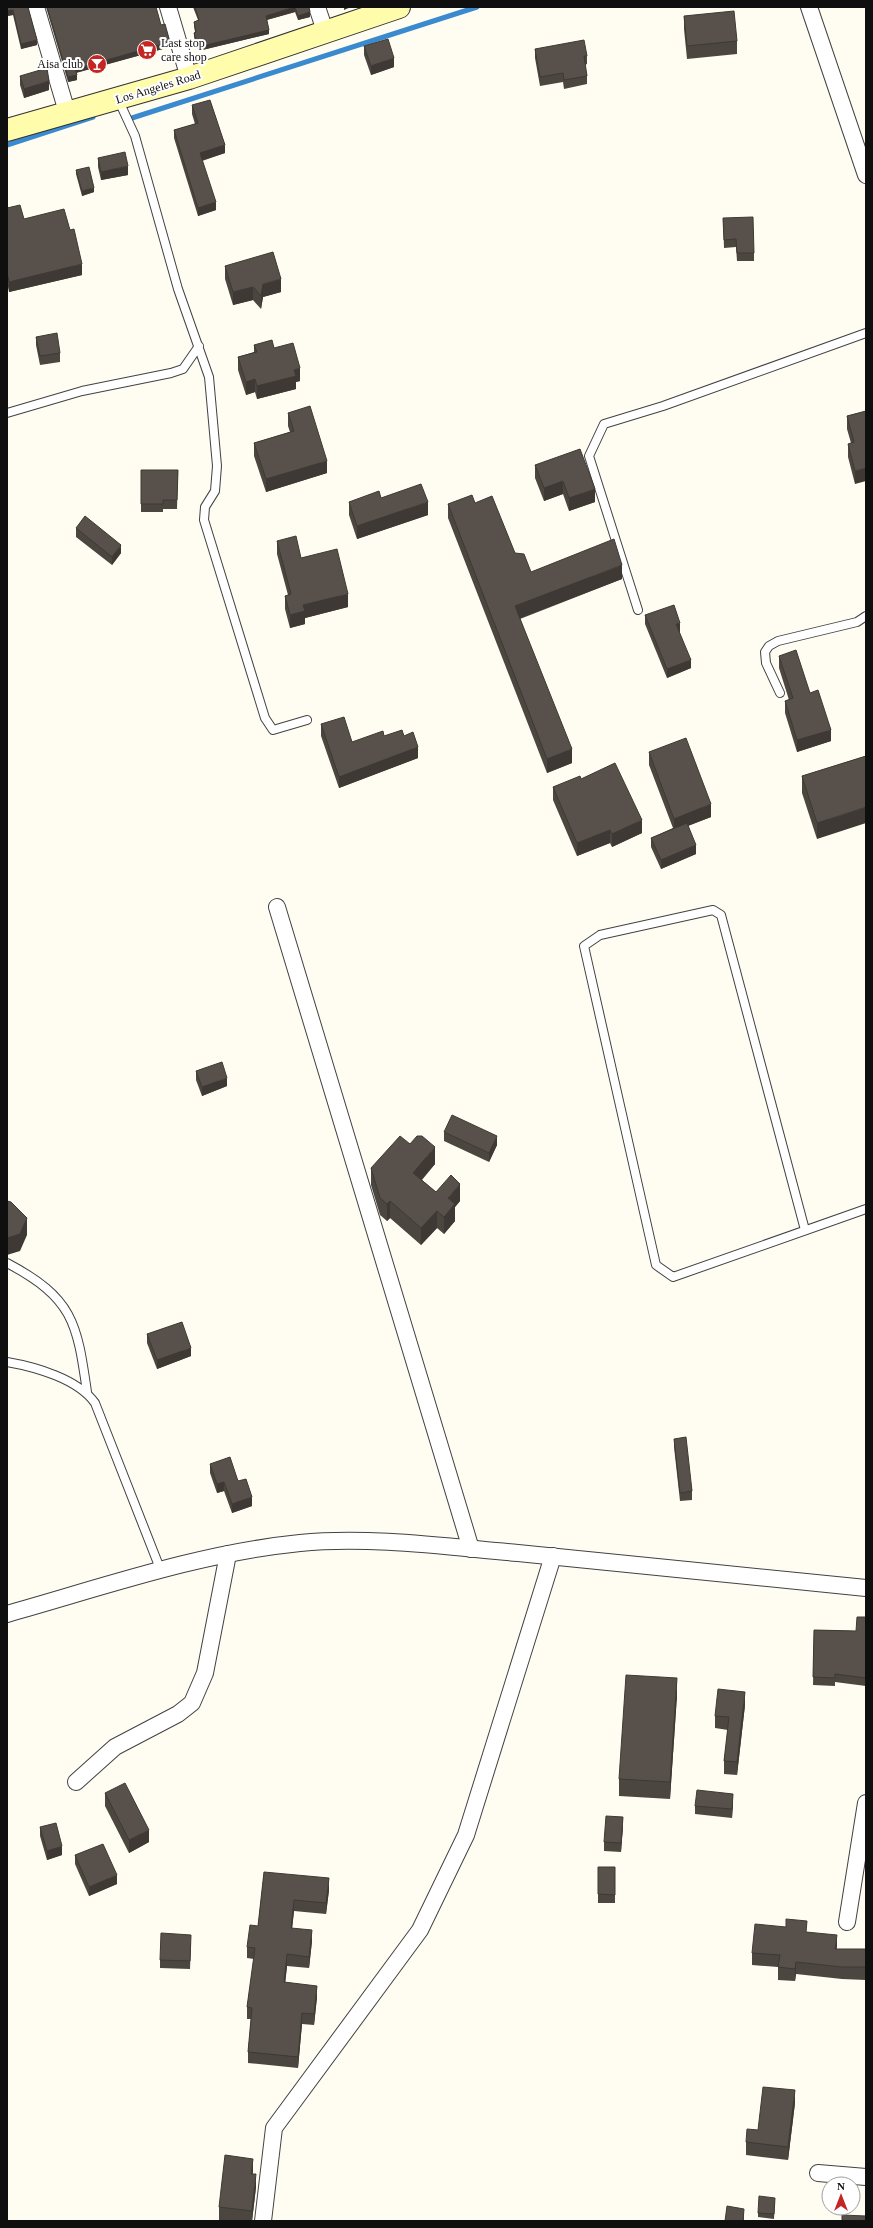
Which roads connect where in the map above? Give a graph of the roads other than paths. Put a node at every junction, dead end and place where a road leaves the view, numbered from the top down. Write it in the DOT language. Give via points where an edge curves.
graph roads {
  1 [pos="36,7"];
  2 [pos="168,7"];
  3 [pos="317,7"];
  4 [pos="399,7"];
  5 [pos="809,7"];
  6 [pos="325,31"];
  7 [pos="189,78"];
  8 [pos="118,99"];
  9 [pos="67,112"];
  10 [pos="7,130"];
  11 [pos="866,175"];
  12 [pos="866,333"];
  13 [pos="199,346"];
  14 [pos="7,413"];
  15 [pos="638,610"];
  16 [pos="866,616"];
  17 [pos="780,693"];
  18 [pos="307,720"];
  19 [pos="277,907"];
  20 [pos="866,1209"];
  21 [pos="806,1230"];
  22 [pos="7,1264"];
  23 [pos="7,1362"];
  24 [pos="87,1392"];
  25 [pos="471,1549"];
  26 [pos="228,1554"];
  27 [pos="553,1556"];
  28 [pos="161,1571"];
  29 [pos="866,1588"];
  30 [pos="7,1614"];
  31 [pos="76,1782"];
  32 [pos="866,1803"];
  33 [pos="847,1922"];
  34 [pos="818,2173"];
  35 [pos="866,2177"];
  36 [pos="263,2221"];
  1 -- 9 [label="street"];
  2 -- 7 [label="street"];
  3 -- 6 [label="street"];
  4 -- 6 [label="main road, Los Angeles Road"];
  5 -- 11 [label="street"];
  6 -- 7 [label="main road, Los Angeles Road"];
  7 -- 8 [label="main road, Los Angeles Road"];
  8 -- 9 [label="main road, Los Angeles Road"];
  8 -- 13 [label="lane" via="135,136 178,289"];
  9 -- 10 [label="main road, Los Angeles Road"];
  12 -- 15 [label="lane" via="663,406 604,424 589,456"];
  13 -- 14 [label="lane" via="183,369 171,374 82,391"];
  13 -- 18 [label="lane" via="209,377 217,460 215,491 205,507 204,520 265,718 273,730"];
  16 -- 17 [label="lane" via="857,622 778,641 769,646 765,652 766,663"];
  19 -- 25 [label="street"];
  20 -- 21 [label="lane"];
  21 -- 21 [label="lane" via="673,1277 656,1265 584,946 600,935 713,910 721,916"];
  22 -- 24 [label="lane" via="29,1275 54,1294 69,1314 80,1344"];
  23 -- 24 [label="lane" via="69,1381"];
  24 -- 28 [label="lane" via="95,1403"];
  25 -- 26 [label="street" via="350,1542 303,1543 255,1548"];
  25 -- 27 [label="street"];
  26 -- 28 [label="street"];
  26 -- 31 [label="street" via="205,1673 192,1702 178,1714 115,1747"];
  27 -- 29 [label="street"];
  27 -- 36 [label="street" via="466,1836 420,1930 274,2128"];
  28 -- 30 [label="street"];
  32 -- 33 [label="street"];
  34 -- 35 [label="street"];
}
